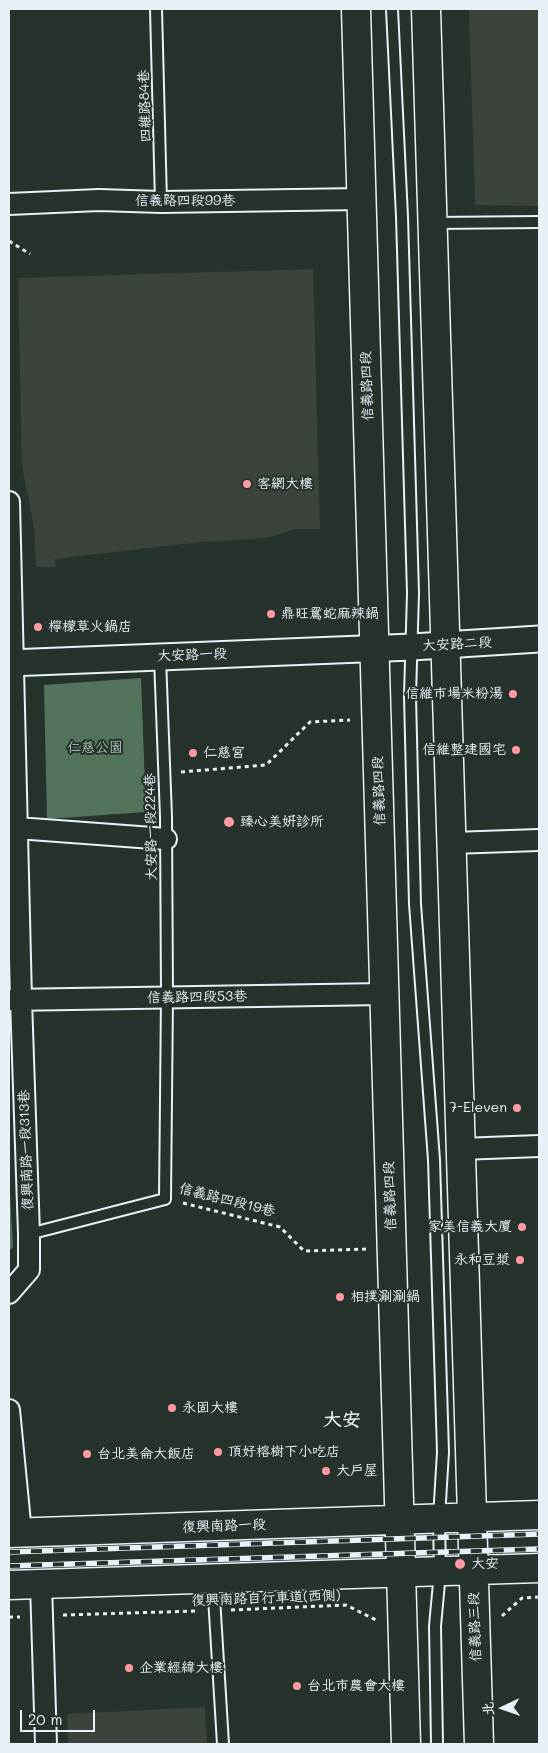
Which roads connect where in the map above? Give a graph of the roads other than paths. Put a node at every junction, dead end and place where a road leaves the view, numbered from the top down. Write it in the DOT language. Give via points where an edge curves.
graph roads {
  1 [pos="156,9"];
  2 [pos="356,9"];
  3 [pos="392,9"];
  4 [pos="426,9"];
  5 [pos="361,199"];
  6 [pos="162,202"];
  7 [pos="9,204"];
  8 [pos="539,222"];
  9 [pos="432,223"];
  10 [pos="9,502"];
  11 [pos="539,639"];
  12 [pos="445,645"];
  13 [pos="412,647"];
  14 [pos="375,648"];
  15 [pos="160,657"];
  16 [pos="11,662"];
  17 [pos="17,828"];
  18 [pos="166,839"];
  19 [pos="539,840"];
  20 [pos="452,843"];
  21 [pos="384,994"];
  22 [pos="167,997"];
  23 [pos="15,1000"];
  24 [pos="539,1146"];
  25 [pos="461,1149"];
  26 [pos="29,1234"];
  27 [pos="9,1293"];
  28 [pos="9,1410"];
  29 [pos="539,1515"];
  30 [pos="472,1517"];
  31 [pos="439,1518"];
  32 [pos="400,1520"];
  33 [pos="15,1533"];
  34 [pos="539,1568"];
  35 [pos="474,1570"];
  36 [pos="440,1572"];
  37 [pos="400,1573"];
  38 [pos="213,1579"];
  39 [pos="41,1584"];
  40 [pos="9,1585"];
  41 [pos="46,1744"];
  42 [pos="223,1744"];
  43 [pos="406,1744"];
  44 [pos="437,1744"];
  45 [pos="479,1744"];
  1 -- 6 [label="lane, 四維路84巷"];
  2 -- 5 [label="main road, 信義路四段"];
  3 -- 13 [label="lane" via="402,217 413,576"];
  4 -- 9 [label="main road"];
  5 -- 6 [label="street, 信義路四段99巷"];
  5 -- 14 [label="main road, 信義路四段"];
  6 -- 7 [label="street, 信義路四段99巷" via="99,200"];
  8 -- 9 [label="lane"];
  9 -- 12 [label="main road"];
  10 -- 16 [label="street, 復興南路一段313巷"];
  11 -- 12 [label="street, 大安路二段"];
  12 -- 13 [label="street, 大安路二段"];
  12 -- 20 [label="main road"];
  13 -- 14 [label="street, 大安路二段"];
  13 -- 31 [label="lane" via="410,705 416,904 434,1160 443,1452"];
  14 -- 15 [label="street, 大安路一段"];
  14 -- 21 [label="main road, 信義路四段"];
  15 -- 16 [label="street, 大安路一段"];
  15 -- 18 [label="lane, 大安路一段224巷"];
  16 -- 17 [label="street, 復興南路一段313巷"];
  17 -- 18 [label="street"];
  17 -- 23 [label="street, 復興南路一段313巷"];
  18 -- 22 [label="lane, 大安路一段224巷"];
  19 -- 20 [label="street"];
  20 -- 25 [label="main road"];
  21 -- 22 [label="street, 信義路四段53巷"];
  21 -- 32 [label="main road, 信義路四段"];
  22 -- 23 [label="street, 信義路四段53巷"];
  22 -- 26 [label="lane, 信義路四段19巷" via="165,1199"];
  23 -- 26 [label="street, 復興南路一段313巷"];
  24 -- 25 [label="street"];
  25 -- 30 [label="main road"];
  26 -- 27 [label="street, 復興南路一段313巷" via="29,1270"];
  28 -- 33 [label="street"];
  29 -- 30 [label="main road, 復興南路一段"];
  30 -- 31 [label="main road, 復興南路一段"];
  30 -- 35 [label="main road"];
  31 -- 32 [label="main road, 復興南路一段"];
  31 -- 36 [label="lane"];
  32 -- 33 [label="main road, 復興南路一段"];
  32 -- 37 [label="main road, 信義路四段"];
  34 -- 35 [label="main road"];
  35 -- 36 [label="main road"];
  35 -- 45 [label="main road, 信義路三段"];
  36 -- 37 [label="main road"];
  36 -- 44 [label="lane" via="435,1626"];
  37 -- 38 [label="main road"];
  37 -- 43 [label="main road"];
  38 -- 39 [label="main road"];
  38 -- 42 [label="lane"];
  39 -- 40 [label="main road"];
  39 -- 41 [label="street"];
}
